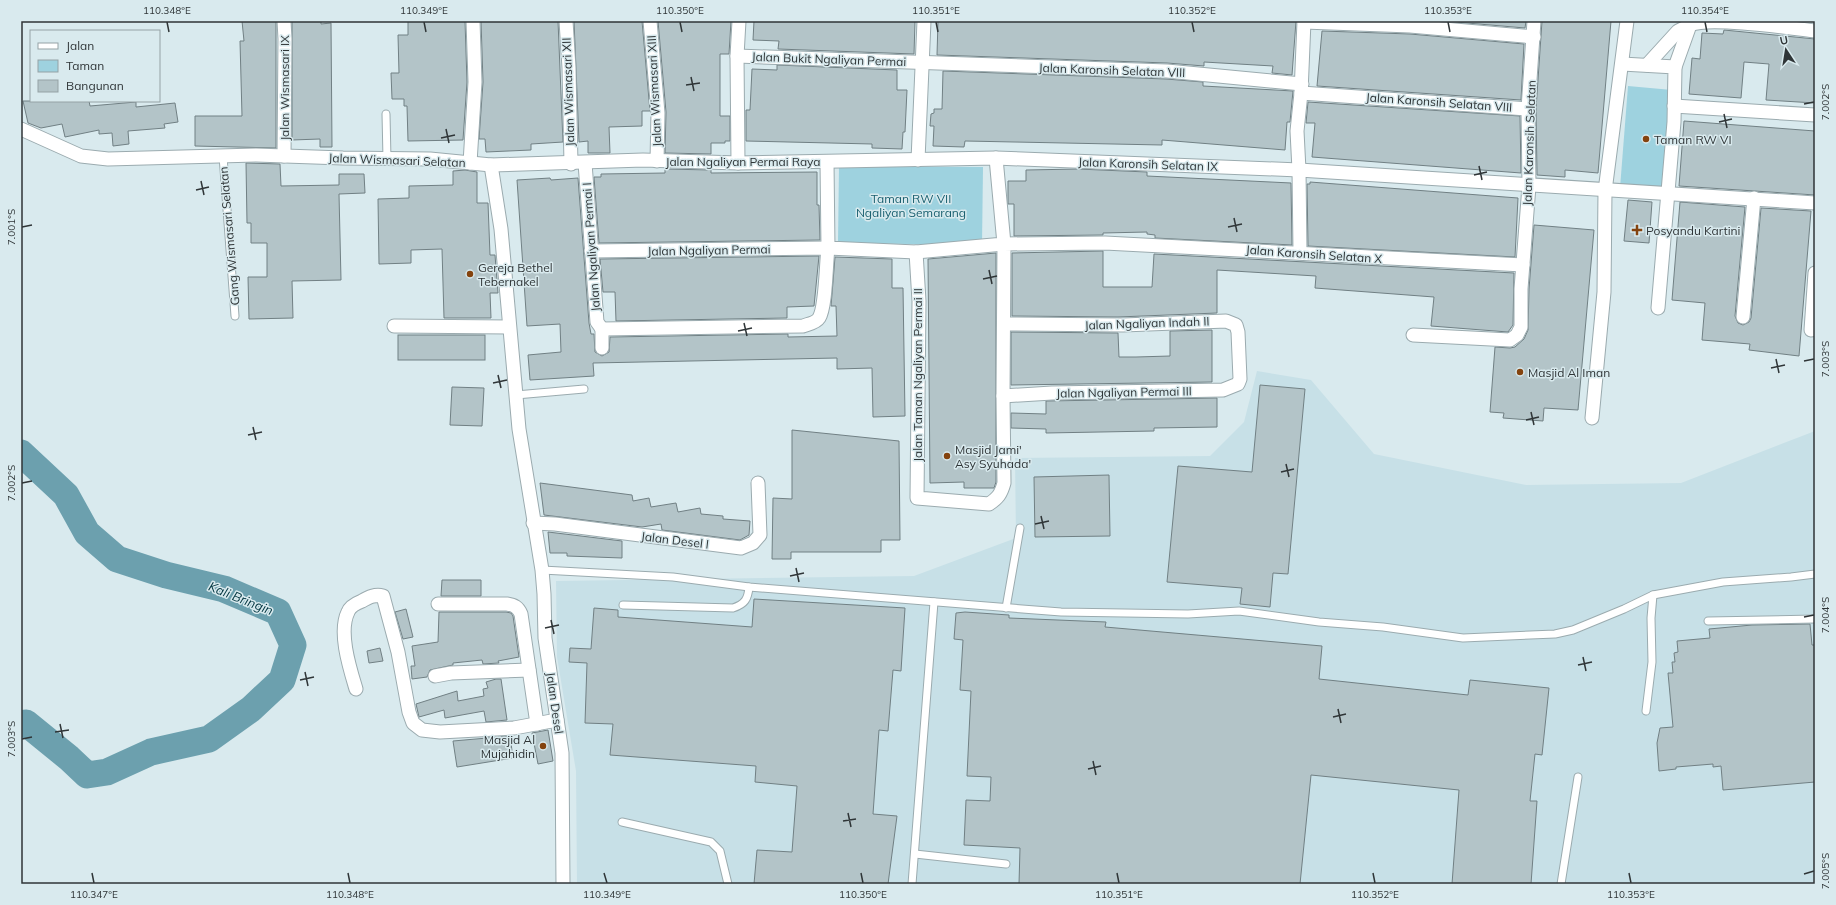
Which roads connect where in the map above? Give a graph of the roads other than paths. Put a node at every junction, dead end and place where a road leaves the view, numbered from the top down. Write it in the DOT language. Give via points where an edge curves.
graph roads {
  1 [pos="284,21"];
  2 [pos="473,21"];
  3 [pos="566,21"];
  4 [pos="650,21"];
  5 [pos="739,21"];
  6 [pos="924,21"];
  7 [pos="1534,21"];
  8 [pos="1627,21"];
  9 [pos="1304,22"];
  10 [pos="1757,23"];
  11 [pos="1690,25"];
  12 [pos="1815,30"];
  13 [pos="1534,37"];
  14 [pos="737,56"];
  15 [pos="922,63"];
  16 [pos="1622,64"];
  17 [pos="1647,65"];
  18 [pos="1675,67"];
  19 [pos="1302,89"];
  20 [pos="1674,106"];
  21 [pos="1528,109"];
  22 [pos="386,114"];
  23 [pos="1815,115"];
  24 [pos="21,129"];
  25 [pos="223,156"];
  26 [pos="284,156"];
  27 [pos="996,158"];
  28 [pos="387,159"];
  29 [pos="918,160"];
  30 [pos="657,161"];
  31 [pos="827,162"];
  32 [pos="470,163"];
  33 [pos="585,163"];
  34 [pos="738,163"];
  35 [pos="571,164"];
  36 [pos="491,165"];
  37 [pos="1299,170"];
  38 [pos="1529,186"];
  39 [pos="1605,191"];
  40 [pos="1668,194"];
  41 [pos="1754,198"];
  42 [pos="1815,203"];
  43 [pos="1004,244"];
  44 [pos="828,248"];
  45 [pos="591,251"];
  46 [pos="916,252"];
  47 [pos="1300,252"];
  48 [pos="1523,265"];
  49 [pos="1815,272"];
  50 [pos="1658,308"];
  51 [pos="236,316"];
  52 [pos="1743,317"];
  53 [pos="1004,324"];
  54 [pos="394,326"];
  55 [pos="509,328"];
  56 [pos="602,329"];
  57 [pos="1811,330"];
  58 [pos="1413,335"];
  59 [pos="602,348"];
  60 [pos="1240,379"];
  61 [pos="584,389"];
  62 [pos="516,395"];
  63 [pos="1003,396"];
  64 [pos="1592,418"];
  65 [pos="758,483"];
  66 [pos="533,523"];
  67 [pos="1020,528"];
  68 [pos="542,570"];
  69 [pos="1815,574"];
  70 [pos="749,587"];
  71 [pos="1653,595"];
  72 [pos="934,602"];
  73 [pos="438,604"];
  74 [pos="623,605"];
  75 [pos="1006,608"];
  76 [pos="1815,619"];
  77 [pos="1708,621"];
  78 [pos="528,670"];
  79 [pos="435,676"];
  80 [pos="356,689"];
  81 [pos="1646,711"];
  82 [pos="557,720"];
  83 [pos="537,724"];
  84 [pos="1578,777"];
  85 [pos="622,822"];
  86 [pos="915,854"];
  87 [pos="1006,864"];
  88 [pos="563,884"];
  89 [pos="728,884"];
  90 [pos="912,884"];
  91 [pos="1561,884"];
  1 -- 26 [label="street, Jalan Wismasari IX"];
  2 -- 32 [label="street" via="476,82"];
  3 -- 35 [label="street, Jalan Wismasari XII"];
  4 -- 30 [label="street, Jalan Wismasari XIII" via="658,113"];
  5 -- 14 [label="street"];
  6 -- 15 [label="street, Jalan Bukit Ngaliyan Permai"];
  7 -- 13 [label="street, Jalan Karonsih Selatan"];
  8 -- 16 [label="street"];
  9 -- 13 [label="street" via="1410,26"];
  9 -- 19 [label="street"];
  10 -- 11 [label="street" via="1703,21"];
  10 -- 12 [label="street"];
  11 -- 17 [label="street" via="1678,31"];
  11 -- 18 [label="street"];
  13 -- 21 [label="street, Jalan Karonsih Selatan"];
  14 -- 15 [label="street, Jalan Bukit Ngaliyan Permai"];
  14 -- 34 [label="street"];
  15 -- 19 [label="street, Jalan Karonsih Selatan VIII" via="1167,71"];
  15 -- 29 [label="street, Jalan Bukit Ngaliyan Permai"];
  16 -- 17 [label="street"];
  16 -- 39 [label="street"];
  17 -- 18 [label="street"];
  18 -- 20 [label="street"];
  19 -- 21 [label="street, Jalan Karonsih Selatan VIII"];
  19 -- 37 [label="street" via="1297,131"];
  20 -- 23 [label="street"];
  20 -- 40 [label="street"];
  21 -- 38 [label="street, Jalan Karonsih Selatan"];
  22 -- 28 [label="lane"];
  24 -- 25 [label="street, Jalan Wismasari Selatan" via="81,156 108,159"];
  25 -- 26 [label="street, Jalan Wismasari Selatan"];
  25 -- 51 [label="lane, Gang Wismasari Selatan"];
  26 -- 28 [label="street, Jalan Wismasari Selatan"];
  27 -- 29 [label="street, Jalan Ngaliyan Permai Raya"];
  27 -- 37 [label="street, Jalan Karonsih Selatan IX"];
  27 -- 43 [label="street"];
  28 -- 32 [label="street, Jalan Wismasari Selatan" via="430,159"];
  29 -- 31 [label="street, Jalan Ngaliyan Permai Raya"];
  30 -- 33 [label="street, Jalan Ngaliyan Permai Raya"];
  30 -- 34 [label="street, Jalan Ngaliyan Permai Raya"];
  31 -- 34 [label="street, Jalan Ngaliyan Permai Raya"];
  31 -- 44 [label="street"];
  32 -- 36 [label="street, Jalan Wismasari Selatan"];
  33 -- 35 [label="street, Jalan Ngaliyan Permai Raya"];
  33 -- 45 [label="street, Jalan Ngaliyan Permai I"];
  35 -- 36 [label="street, Jalan Ngaliyan Permai Raya"];
  36 -- 55 [label="street" via="501,229"];
  37 -- 38 [label="street, Jalan Karonsih Selatan IX"];
  37 -- 47 [label="street"];
  38 -- 39 [label="street, Jalan Karonsih Selatan IX"];
  38 -- 48 [label="street, Jalan Karonsih Selatan"];
  39 -- 40 [label="street, Jalan Karonsih Selatan IX"];
  39 -- 64 [label="street" via="1604,292"];
  40 -- 41 [label="street, Jalan Karonsih Selatan IX"];
  40 -- 50 [label="street"];
  41 -- 42 [label="street, Jalan Karonsih Selatan IX"];
  41 -- 52 [label="street"];
  43 -- 46 [label="street, Jalan Ngaliyan Permai"];
  43 -- 47 [label="street, Jalan Karonsih Selatan X" via="1105,243"];
  43 -- 53 [label="street"];
  44 -- 45 [label="street, Jalan Ngaliyan Permai"];
  44 -- 46 [label="street, Jalan Ngaliyan Permai"];
  44 -- 56 [label="street" via="822,307 819,318 812,323 803,326"];
  45 -- 56 [label="street, Jalan Ngaliyan Permai I" via="597,322"];
  46 -- 63 [label="street, Jalan Taman Ngaliyan Permai II" via="919,301 917,498 989,504 998,498 1004,483"];
  47 -- 48 [label="street, Jalan Karonsih Selatan X"];
  48 -- 58 [label="street, Jalan Karonsih Selatan" via="1521,327 1517,335 1510,340"];
  49 -- 57 [label="street"];
  53 -- 60 [label="street, Jalan Ngaliyan Indah II" via="1123,326 1226,321 1236,325 1238,332"];
  53 -- 63 [label="street"];
  54 -- 55 [label="street"];
  55 -- 62 [label="street"];
  56 -- 59 [label="street, Jalan Ngaliyan Permai I"];
  60 -- 63 [label="street, Jalan Ngaliyan Permai III" via="1238,384 1223,390"];
  61 -- 62 [label="lane"];
  62 -- 66 [label="street" via="519,429 531,492"];
  65 -- 66 [label="street, Jalan Desel I" via="760,535 753,543 741,548"];
  66 -- 68 [label="street, Jalan Desel"];
  67 -- 75 [label="lane"];
  68 -- 70 [label="lane" via="674,577"];
  68 -- 82 [label="street, Jalan Desel" via="545,638"];
  69 -- 71 [label="lane" via="1723,582"];
  70 -- 72 [label="lane"];
  70 -- 74 [label="lane" via="748,598 743,604 733,608"];
  71 -- 75 [label="lane" via="1624,609 1555,634 1463,638 1239,610 1188,614 1061,612"];
  71 -- 81 [label="lane" via="1652,662"];
  72 -- 75 [label="lane"];
  72 -- 86 [label="lane"];
  73 -- 78 [label="street" via="514,605 521,614"];
  76 -- 77 [label="lane"];
  78 -- 79 [label="street"];
  78 -- 83 [label="street"];
  80 -- 83 [label="street" via="348,661 345,622 354,604 377,595 383,596 413,723 422,730 448,732"];
  82 -- 83 [label="street"];
  82 -- 88 [label="street, Jalan Desel" via="562,753"];
  84 -- 91 [label="lane"];
  85 -- 89 [label="lane" via="711,842 720,851"];
  86 -- 87 [label="lane"];
  86 -- 90 [label="lane"];
}
